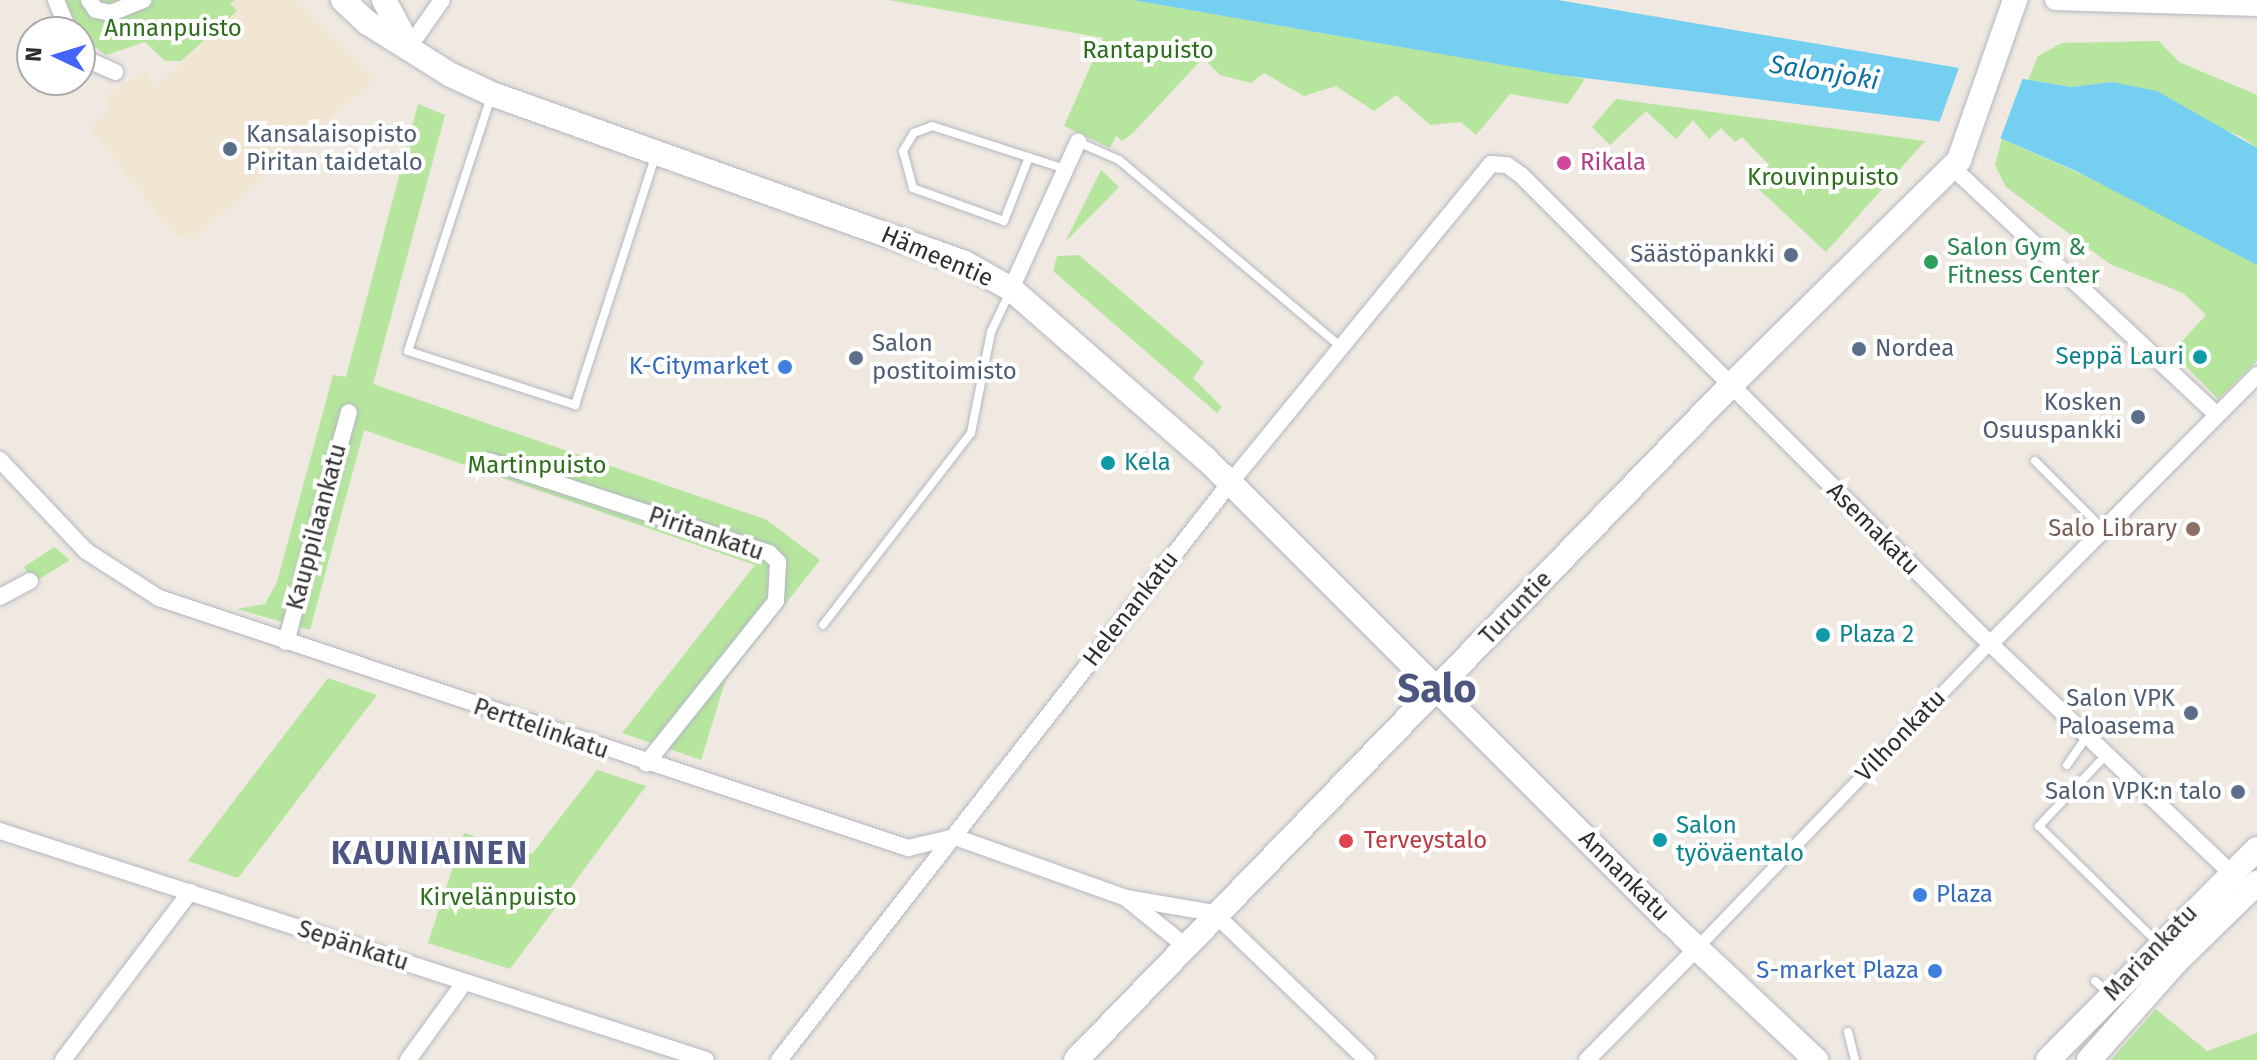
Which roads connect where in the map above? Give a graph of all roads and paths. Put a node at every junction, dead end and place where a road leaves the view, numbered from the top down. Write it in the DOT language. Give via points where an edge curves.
graph roads {
  1 [pos="143,0"];
  2 [pos="343,0"];
  3 [pos="384,0"];
  4 [pos="442,0"];
  5 [pos="2015,0"];
  6 [pos="2055,0"];
  7 [pos="96,3"];
  8 [pos="2257,6"];
  9 [pos="409,47"];
  10 [pos="96,63"];
  11 [pos="115,72"];
  12 [pos="492,94"];
  13 [pos="1078,142"];
  14 [pos="656,152"];
  15 [pos="1029,157"];
  16 [pos="1491,164"];
  17 [pos="1956,164"];
  18 [pos="1066,169"];
  19 [pos="1011,289"];
  20 [pos="1341,347"];
  21 [pos="2257,375"];
  22 [pos="1729,387"];
  23 [pos="349,412"];
  24 [pos="2217,415"];
  25 [pos="0,460"];
  26 [pos="489,461"];
  27 [pos="2035,461"];
  28 [pos="1230,483"];
  29 [pos="2102,528"];
  30 [pos="30,581"];
  31 [pos="0,597"];
  32 [pos="823,625"];
  33 [pos="286,642"];
  34 [pos="1990,644"];
  35 [pos="1436,689"];
  36 [pos="2087,736"];
  37 [pos="2106,755"];
  38 [pos="646,764"];
  39 [pos="2067,765"];
  40 [pos="0,831"];
  41 [pos="955,837"];
  42 [pos="2257,849"];
  43 [pos="2230,873"];
  44 [pos="2254,891"];
  45 [pos="190,892"];
  46 [pos="1126,898"];
  47 [pos="1214,913"];
  48 [pos="2159,944"];
  49 [pos="1184,945"];
  50 [pos="1697,948"];
  51 [pos="464,983"];
  52 [pos="1848,1032"];
  53 [pos="63,1060"];
  54 [pos="408,1060"];
  55 [pos="706,1060"];
  56 [pos="779,1060"];
  57 [pos="1076,1060"];
  58 [pos="1367,1060"];
  59 [pos="1587,1060"];
  60 [pos="1816,1060"];
  61 [pos="1855,1060"];
  62 [pos="2048,1060"];
  63 [pos="2089,1060"];
  1 -- 7 [label="street" via="123,11"];
  2 -- 9 [label="main road, Hämeentie" via="368,23"];
  3 -- 9 [label="main road, Hämeentie"];
  4 -- 9 [label="street"];
  5 -- 17 [label="main road"];
  6 -- 8 [label="street"];
  9 -- 12 [label="main road, Hämeentie"];
  10 -- 11 [label="street"];
  12 -- 14 [label="main road, Hämeentie"];
  12 -- 14 [label="lane" via="408,351 575,405"];
  13 -- 18 [label="street"];
  13 -- 20 [label="lane" via="1119,160"];
  14 -- 19 [label="main road, Hämeentie" via="965,263"];
  15 -- 15 [label="lane" via="932,126 914,133 903,151 913,188 1004,221"];
  15 -- 18 [label="lane"];
  16 -- 20 [label="street, Helenankatu"];
  16 -- 22 [label="street, Asemakatu" via="1507,165 1521,175"];
  17 -- 22 [label="main road, Turuntie"];
  17 -- 24 [label="street"];
  18 -- 19 [label="street"];
  19 -- 28 [label="main road, Hämeentie"];
  19 -- 32 [label="lane" via="991,332 971,433"];
  20 -- 28 [label="street, Helenankatu"];
  21 -- 24 [label="street, Vilhonkatu"];
  22 -- 34 [label="street, Asemakatu"];
  22 -- 35 [label="main road, Turuntie"];
  23 -- 33 [label="street, Kauppilaankatu"];
  24 -- 29 [label="street, Vilhonkatu"];
  25 -- 33 [label="street, Perttelinkatu" via="86,551 159,598"];
  26 -- 38 [label="street, Piritankatu" via="769,553 778,562 776,601"];
  27 -- 29 [label="lane"];
  28 -- 35 [label="main road, Hämeentie"];
  28 -- 41 [label="street, Helenankatu"];
  29 -- 34 [label="street, Vilhonkatu"];
  30 -- 31 [label="street"];
  33 -- 38 [label="street, Perttelinkatu"];
  34 -- 36 [label="street, Asemakatu"];
  34 -- 50 [label="street, Vilhonkatu"];
  35 -- 47 [label="main road, Turuntie"];
  35 -- 50 [label="main road, Annankatu"];
  36 -- 37 [label="street, Asemakatu"];
  36 -- 39 [label="lane"];
  37 -- 43 [label="street, Asemakatu"];
  37 -- 48 [label="lane" via="2039,826"];
  38 -- 41 [label="street, Perttelinkatu" via="908,848"];
  40 -- 45 [label="street, Sepänkatu"];
  41 -- 46 [label="street"];
  41 -- 56 [label="street, Helenankatu"];
  42 -- 43 [label="main road, Mariankatu"];
  43 -- 44 [label="street, Asemakatu"];
  43 -- 48 [label="main road, Mariankatu"];
  44 -- 63 [label="main road, Mariankatu" via="2167,971"];
  45 -- 51 [label="street, Sepänkatu"];
  45 -- 53 [label="street"];
  46 -- 47 [label="street"];
  46 -- 49 [label="street"];
  47 -- 49 [label="main road, Turuntie"];
  47 -- 58 [label="street"];
  48 -- 62 [label="main road, Mariankatu" via="2103,988"];
  49 -- 57 [label="main road, Turuntie"];
  50 -- 59 [label="street, Vilhonkatu"];
  50 -- 60 [label="main road, Annankatu"];
  51 -- 54 [label="street"];
  51 -- 55 [label="street, Sepänkatu"];
  52 -- 61 [label="lane"];
}
